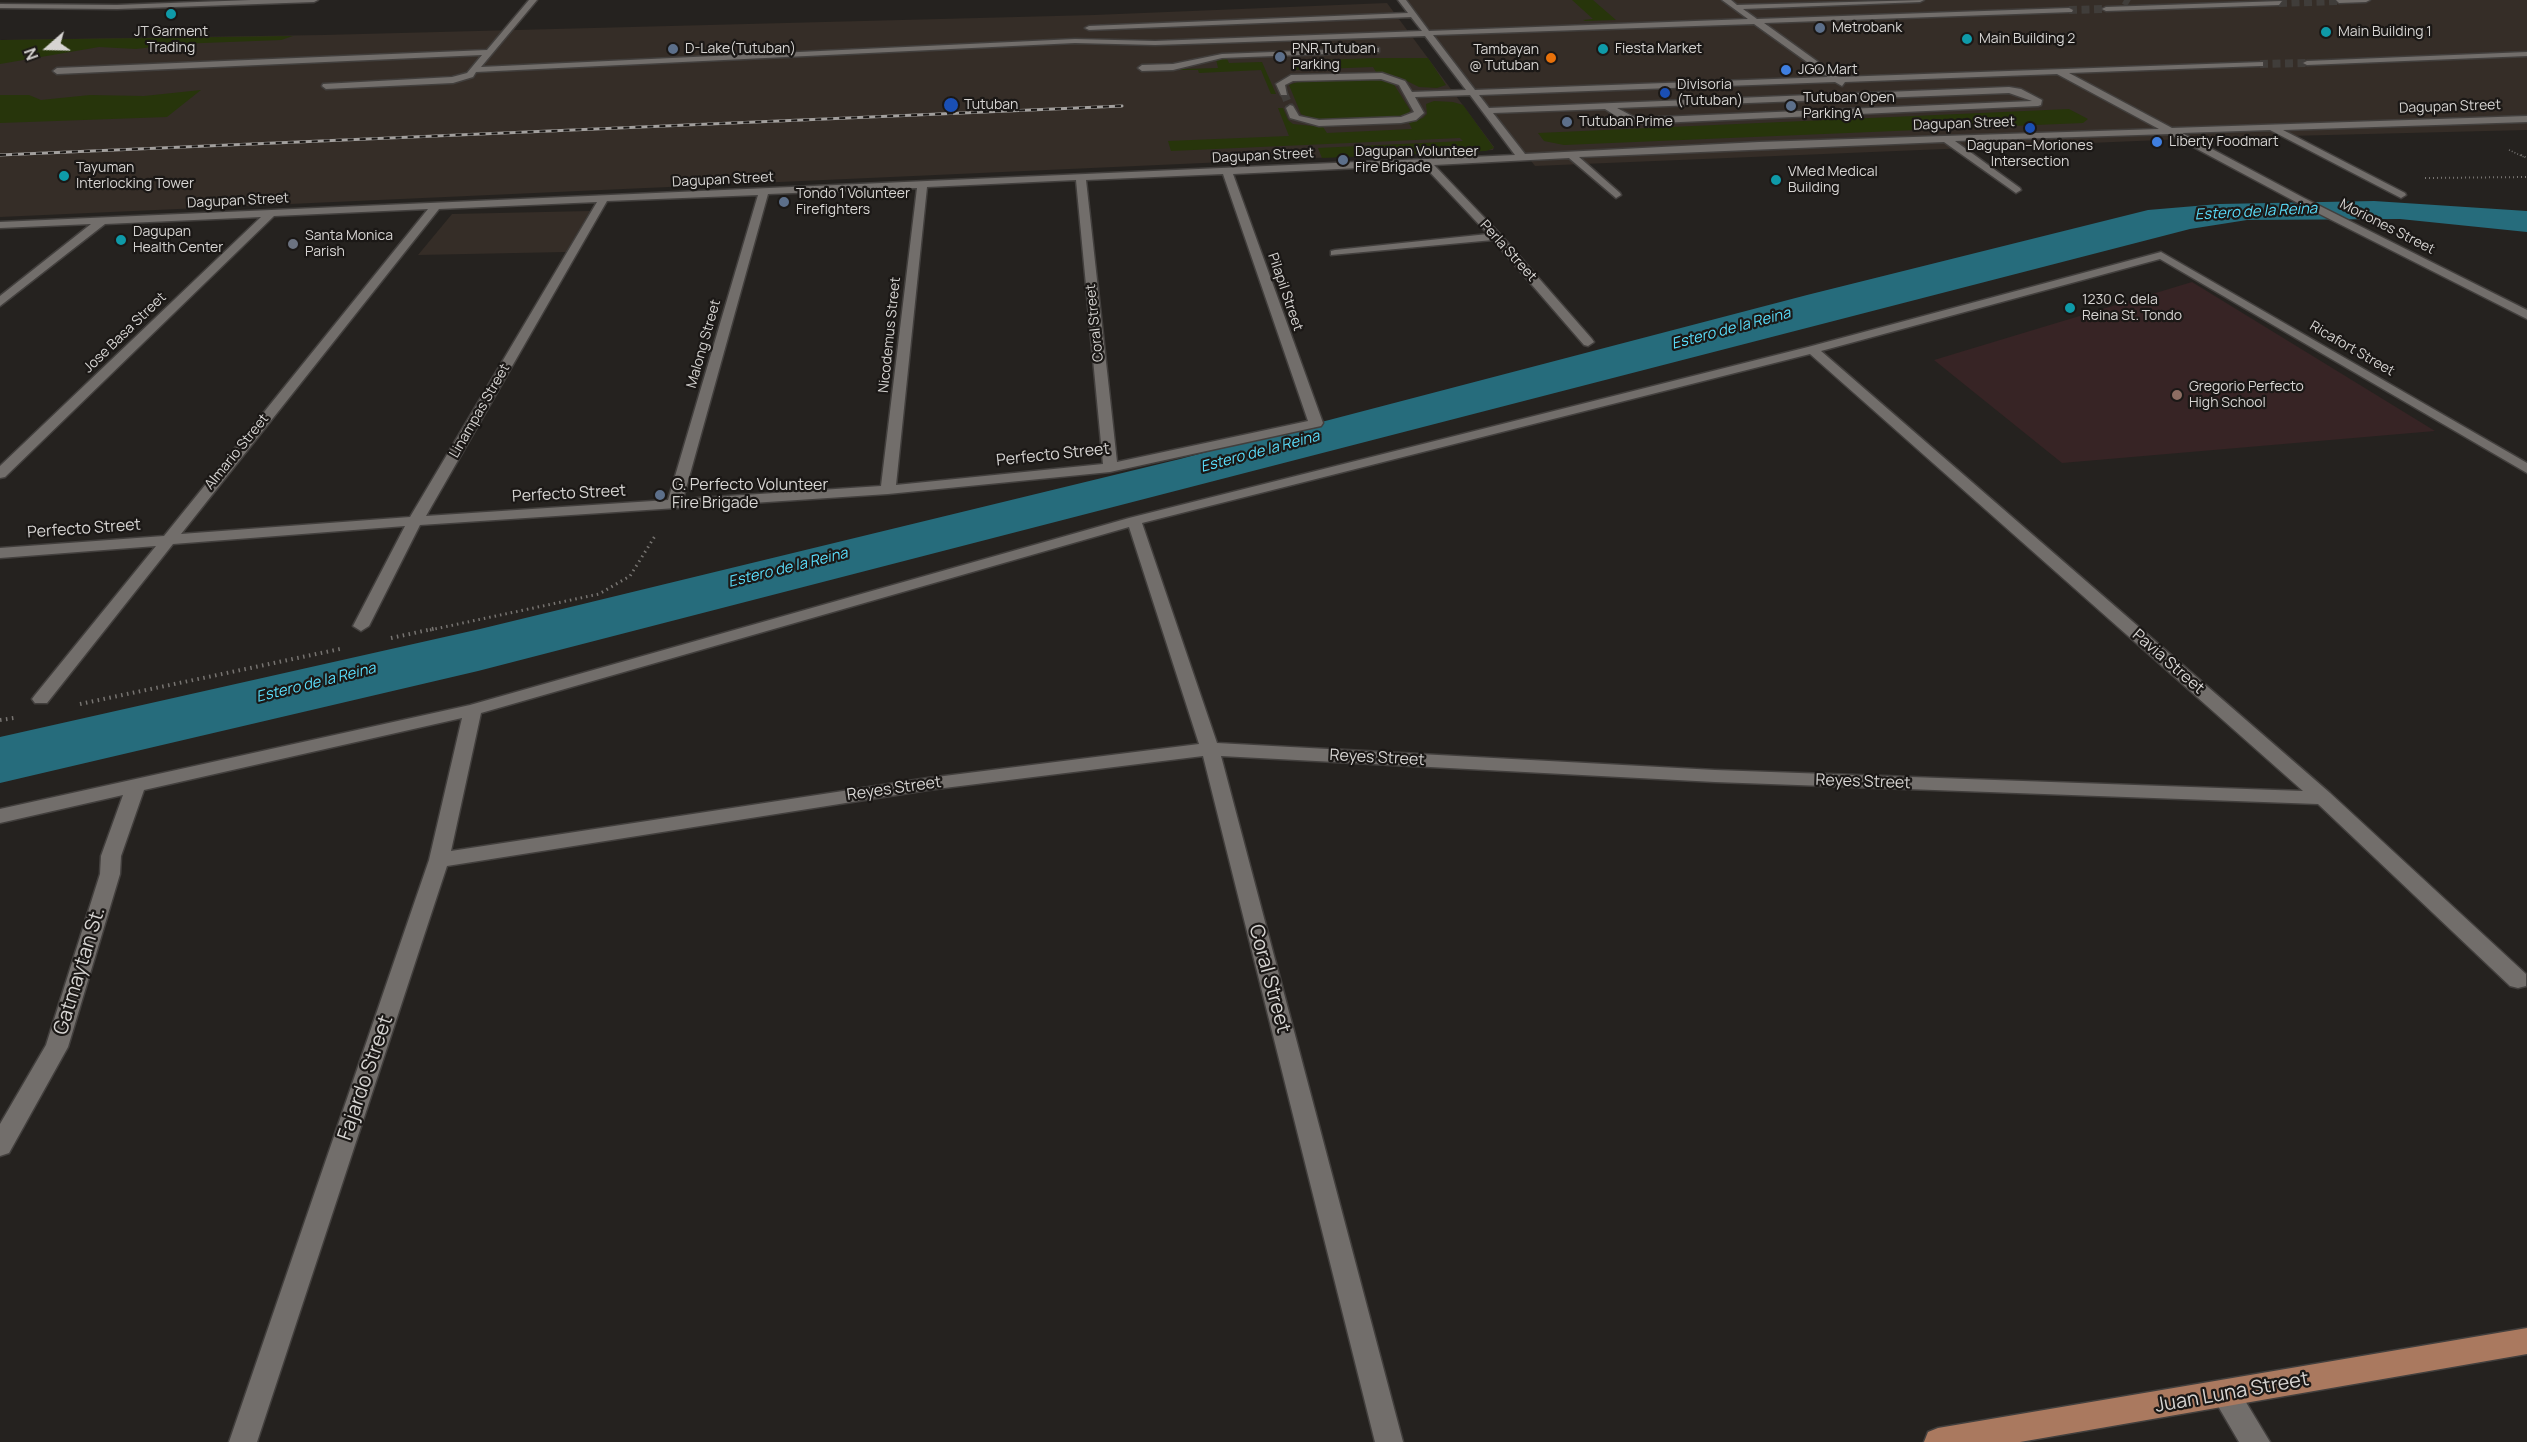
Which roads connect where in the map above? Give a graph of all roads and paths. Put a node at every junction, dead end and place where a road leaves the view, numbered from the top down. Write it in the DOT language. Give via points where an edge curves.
graph roads {
  1 [pos="27,0"];
  2 [pos="130,0"];
  3 [pos="314,0"];
  4 [pos="533,0"];
  5 [pos="1402,0"];
  6 [pos="1726,0"];
  7 [pos="1920,0"];
  8 [pos="2366,0"];
  9 [pos="272,1"];
  10 [pos="2339,1"];
  11 [pos="2129,3"];
  12 [pos="2279,3"];
  13 [pos="0,6"];
  14 [pos="12,6"];
  15 [pos="117,7"];
  16 [pos="1736,8"];
  17 [pos="2140,8"];
  18 [pos="2106,9"];
  19 [pos="2069,10"];
  20 [pos="1414,15"];
  21 [pos="1755,21"];
  22 [pos="1089,28"];
  23 [pos="1427,32"];
  24 [pos="1376,50"];
  25 [pos="489,52"];
  26 [pos="1274,54"];
  27 [pos="2527,54"];
  28 [pos="1279,63"];
  29 [pos="2307,63"];
  30 [pos="2260,64"];
  31 [pos="1142,68"];
  32 [pos="474,70"];
  33 [pos="57,71"];
  34 [pos="2059,72"];
  35 [pos="1838,80"];
  36 [pos="326,86"];
  37 [pos="1284,93"];
  38 [pos="1473,93"];
  39 [pos="1410,95"];
  40 [pos="1861,96"];
  41 [pos="1608,107"];
  42 [pos="1290,108"];
  43 [pos="1487,111"];
  44 [pos="1881,111"];
  45 [pos="2527,119"];
  46 [pos="2269,126"];
  47 [pos="2171,130"];
  48 [pos="1945,138"];
  49 [pos="1571,153"];
  50 [pos="1521,156"];
  51 [pos="1426,162"];
  52 [pos="1227,171"];
  53 [pos="1081,177"];
  54 [pos="2527,177"];
  55 [pos="2367,178"];
  56 [pos="922,184"];
  57 [pos="2016,190"];
  58 [pos="764,191"];
  59 [pos="1616,195"];
  60 [pos="2402,195"];
  61 [pos="604,198"];
  62 [pos="436,206"];
  63 [pos="271,213"];
  64 [pos="103,220"];
  65 [pos="0,225"];
  66 [pos="1496,236"];
  67 [pos="1335,253"];
  68 [pos="0,302"];
  69 [pos="2527,315"];
  70 [pos="1588,342"];
  71 [pos="1812,350"];
  72 [pos="1316,423"];
  73 [pos="1110,468"];
  74 [pos="2527,469"];
  75 [pos="0,474"];
  76 [pos="888,490"];
  77 [pos="674,505"];
  78 [pos="415,521"];
  79 [pos="1134,521"];
  80 [pos="166,541"];
  81 [pos="0,553"];
  82 [pos="361,626"];
  83 [pos="41,699"];
  84 [pos="473,710"];
  85 [pos="1210,749"];
  86 [pos="136,786"];
  87 [pos="2323,798"];
  88 [pos="0,816"];
  89 [pos="439,860"];
  90 [pos="2518,980"];
  91 [pos="0,1146"];
  92 [pos="2527,1341"];
  93 [pos="2225,1395"];
  94 [pos="243,1442"];
  95 [pos="1389,1442"];
  96 [pos="1938,1442"];
  97 [pos="2256,1442"];
  1 -- 14 [label="street"];
  2 -- 15 [label="street"];
  3 -- 9 [label="street"];
  4 -- 25 [label="street"];
  5 -- 20 [label="street"];
  6 -- 16 [label="street"];
  7 -- 16 [label="street"];
  8 -- 10 [label="street"];
  9 -- 15 [label="street"];
  11 -- 17 [label="street"];
  12 -- 17 [label="street"];
  13 -- 14 [label="street"];
  14 -- 15 [label="street"];
  16 -- 21 [label="street"];
  17 -- 18 [label="street"];
  19 -- 21 [label="street"];
  20 -- 22 [label="street"];
  20 -- 23 [label="street"];
  21 -- 23 [label="street"];
  21 -- 35 [label="street"];
  23 -- 32 [label="street" via="1155,43 1076,41"];
  23 -- 38 [label="street"];
  24 -- 26 [label="street"];
  25 -- 32 [label="street"];
  25 -- 33 [label="street"];
  26 -- 28 [label="street"];
  26 -- 31 [label="street" via="1222,56 1173,67"];
  27 -- 29 [label="street"];
  30 -- 34 [label="street"];
  32 -- 36 [label="street" via="453,80"];
  34 -- 35 [label="street"];
  34 -- 47 [label="street, Moriones Street"];
  35 -- 38 [label="street"];
  35 -- 40 [label="street"];
  37 -- 39 [label="street" via="1280,84 1287,75 1383,76 1402,83"];
  38 -- 39 [label="street"];
  38 -- 43 [label="street"];
  39 -- 42 [label="street" via="1419,113 1401,120 1311,123 1295,118"];
  40 -- 41 [label="street"];
  40 -- 44 [label="street"];
  40 -- 44 [label="street" via="2009,90 2038,100"];
  41 -- 43 [label="street"];
  41 -- 44 [label="street" via="1636,121"];
  43 -- 50 [label="street"];
  45 -- 46 [label="street, Dagupan Street"];
  46 -- 47 [label="street, Dagupan Street"];
  46 -- 55 [label="street"];
  47 -- 48 [label="street, Dagupan Street"];
  47 -- 69 [label="street, Moriones Street"];
  48 -- 49 [label="street, Dagupan Street"];
  48 -- 57 [label="street"];
  49 -- 50 [label="street, Dagupan Street"];
  49 -- 59 [label="street"];
  50 -- 51 [label="street, Dagupan Street"];
  51 -- 52 [label="street, Dagupan Street"];
  51 -- 66 [label="street, Perla Street"];
  52 -- 53 [label="street, Dagupan Street"];
  52 -- 72 [label="street, Pilapil Street"];
  53 -- 56 [label="street, Dagupan Street"];
  53 -- 73 [label="street, Coral Street"];
  54 -- 55 [label="path"];
  55 -- 60 [label="street"];
  56 -- 58 [label="street, Dagupan Street"];
  56 -- 76 [label="street, Nicodemus Street"];
  58 -- 61 [label="street, Dagupan Street"];
  58 -- 77 [label="street, Malong Street"];
  61 -- 62 [label="street, Dagupan Street"];
  61 -- 78 [label="street, Linampas Street"];
  62 -- 63 [label="street, Dagupan Street"];
  62 -- 80 [label="street, Almario Street"];
  63 -- 64 [label="street, Dagupan Street"];
  63 -- 75 [label="street, Jose Basa Street"];
  64 -- 65 [label="street, Dagupan Street"];
  64 -- 68 [label="street"];
  66 -- 67 [label="street"];
  66 -- 70 [label="street, Perla Street"];
  71 -- 74 [label="street, Ricafort Street" via="2161,255"];
  71 -- 79 [label="street"];
  71 -- 87 [label="street, Pavia Street"];
  72 -- 73 [label="street, Perfecto Street"];
  73 -- 76 [label="street, Perfecto Street"];
  76 -- 77 [label="street, Perfecto Street"];
  77 -- 78 [label="street, Perfecto Street"];
  78 -- 80 [label="street, Perfecto Street"];
  78 -- 82 [label="street, Linampas Street"];
  79 -- 84 [label="street"];
  79 -- 85 [label="street, Coral Street"];
  80 -- 81 [label="street, Perfecto Street"];
  80 -- 83 [label="street, Almario Street"];
  84 -- 86 [label="street"];
  84 -- 89 [label="street, Fajardo Street"];
  85 -- 87 [label="street, Reyes Street" via="1715,776"];
  85 -- 89 [label="street, Reyes Street" via="928,784"];
  85 -- 95 [label="street, Coral Street"];
  86 -- 88 [label="street"];
  86 -- 91 [label="street, Gatmaytan St." via="111,856 110,874 57,1047"];
  87 -- 90 [label="street, Pavia Street"];
  89 -- 94 [label="street, Fajardo Street"];
  92 -- 93 [label="main road, Juan Luna Street"];
  93 -- 96 [label="main road, Juan Luna Street"];
  93 -- 97 [label="street"];
}
